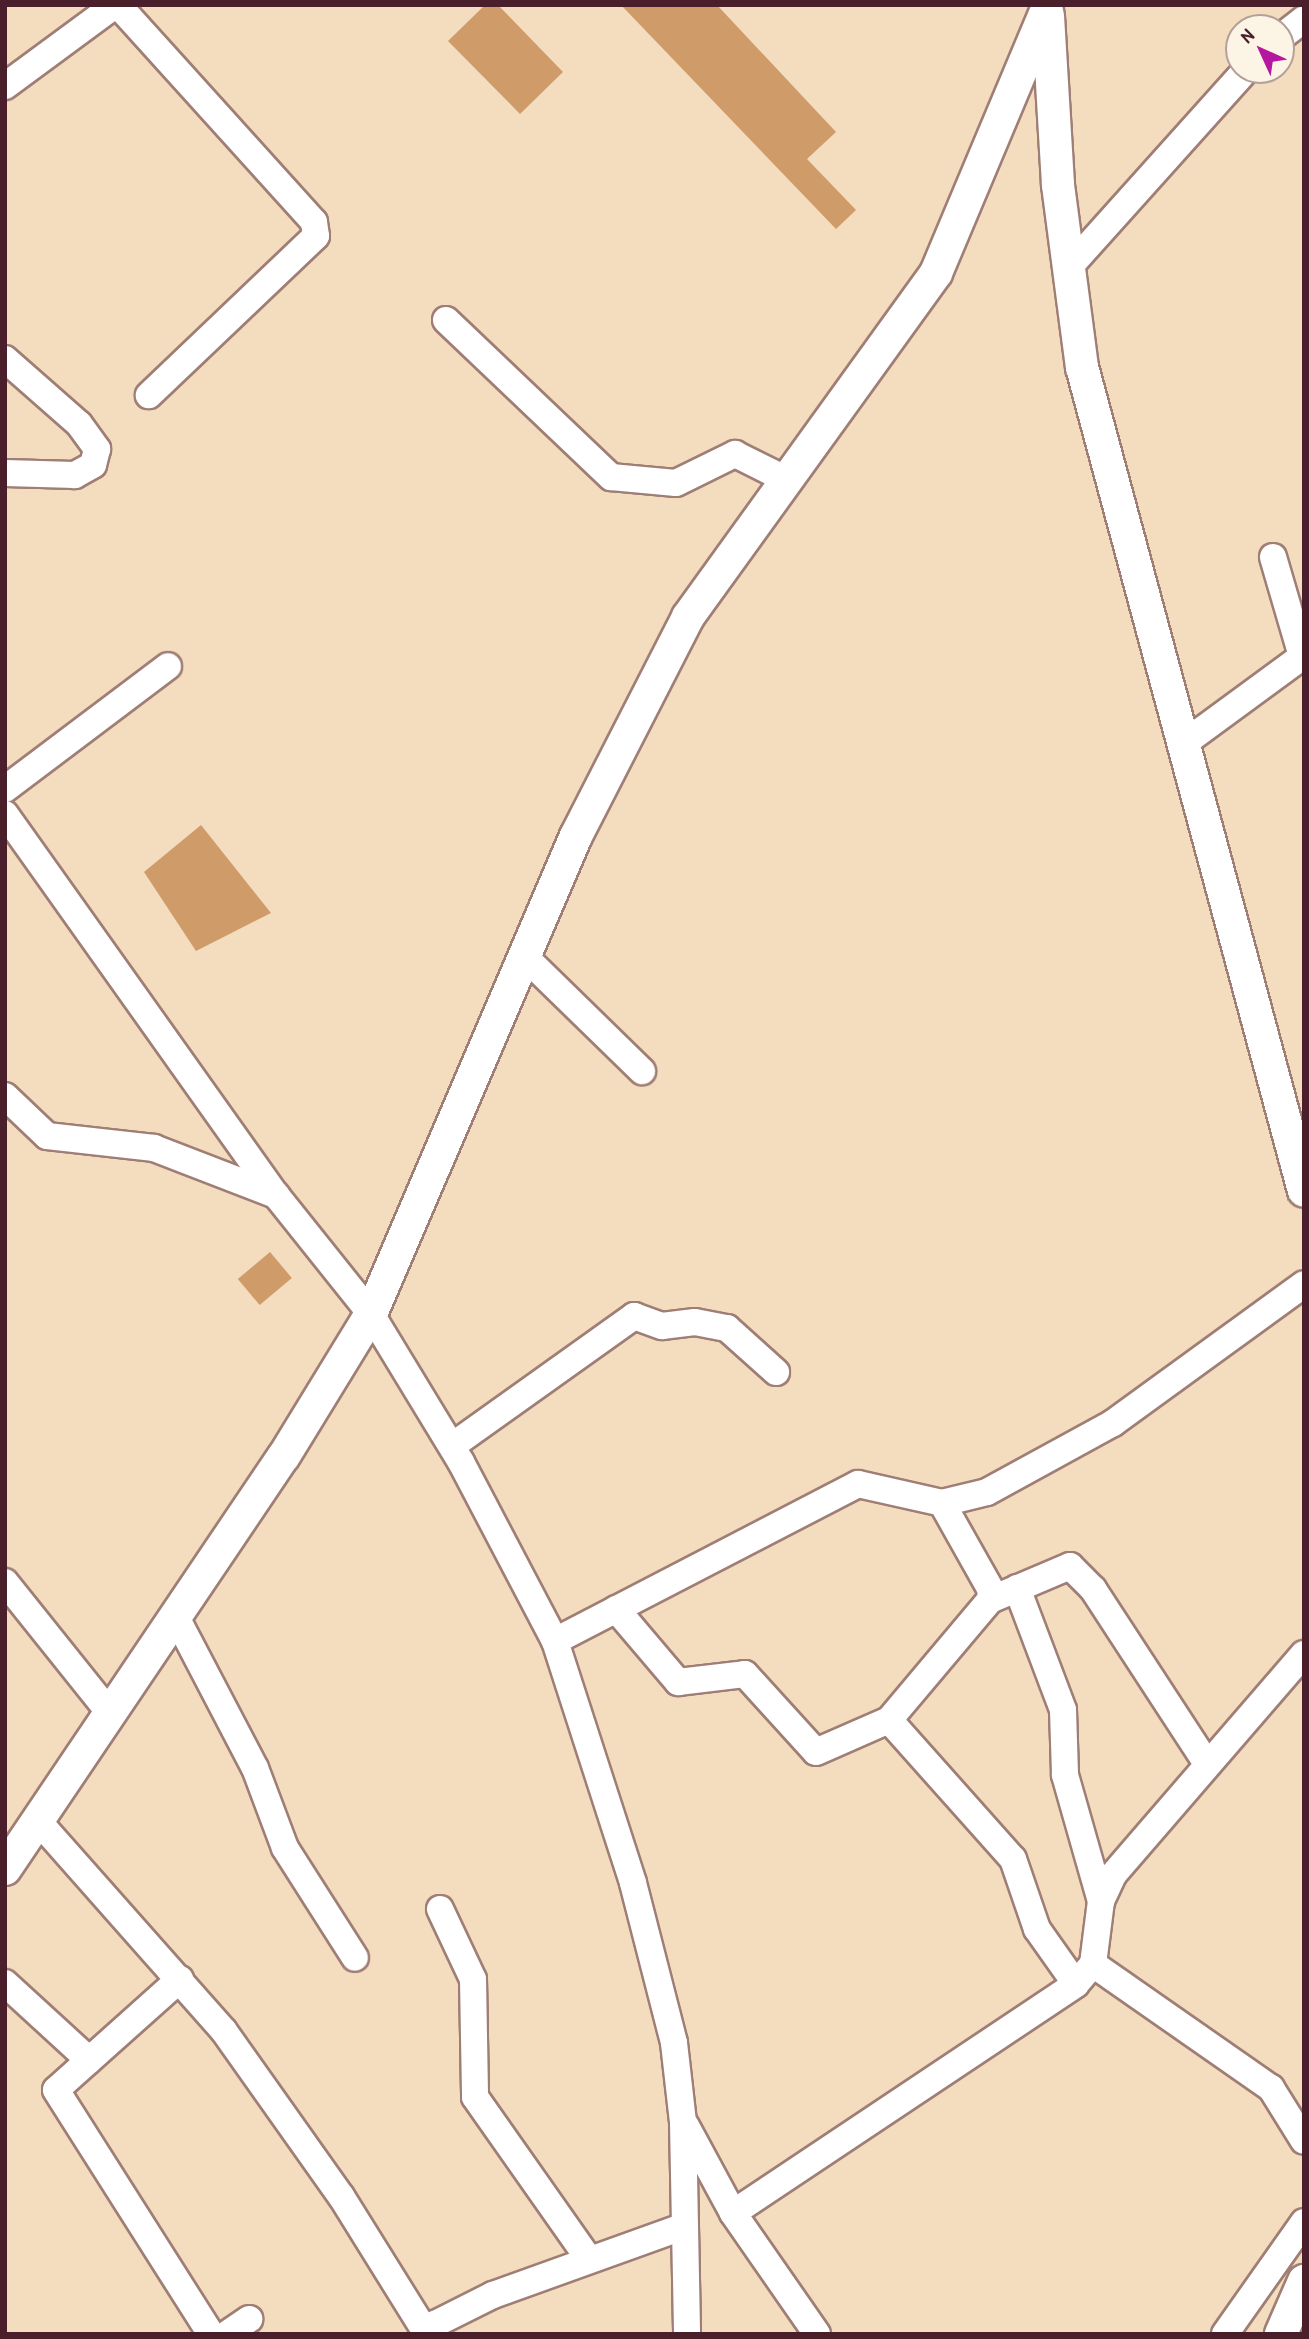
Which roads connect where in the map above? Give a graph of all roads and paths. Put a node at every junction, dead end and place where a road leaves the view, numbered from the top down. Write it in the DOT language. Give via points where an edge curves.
graph roads {
  1 [pos="1047,7"];
  2 [pos="103,9"];
  3 [pos="1233,84"];
  4 [pos="5,86"];
  5 [pos="1071,265"];
  6 [pos="446,320"];
  7 [pos="5,359"];
  8 [pos="149,395"];
  9 [pos="5,473"];
  10 [pos="783,478"];
  11 [pos="1273,557"];
  12 [pos="1303,655"];
  13 [pos="168,666"];
  14 [pos="1182,744"];
  15 [pos="5,789"];
  16 [pos="5,814"];
  17 [pos="524,956"];
  18 [pos="642,1071"];
  19 [pos="5,1096"];
  20 [pos="1304,1191"];
  21 [pos="276,1195"];
  22 [pos="1304,1284"];
  23 [pos="371,1314"];
  24 [pos="776,1372"];
  25 [pos="452,1446"];
  26 [pos="942,1503"];
  27 [pos="5,1583"];
  28 [pos="1017,1588"];
  29 [pos="990,1600"];
  30 [pos="616,1609"];
  31 [pos="177,1619"];
  32 [pos="555,1641"];
  33 [pos="1304,1654"];
  34 [pos="110,1713"];
  35 [pos="889,1720"];
  36 [pos="1207,1764"];
  37 [pos="39,1822"];
  38 [pos="5,1869"];
  39 [pos="1101,1901"];
  40 [pos="440,1909"];
  41 [pos="355,1958"];
  42 [pos="1093,1964"];
  43 [pos="180,1979"];
  44 [pos="5,1983"];
  45 [pos="1076,1984"];
  46 [pos="89,2060"];
  47 [pos="683,2122"];
  48 [pos="1304,2141"];
  49 [pos="733,2213"];
  50 [pos="1304,2222"];
  51 [pos="685,2226"];
  52 [pos="589,2259"];
  53 [pos="1304,2281"];
  54 [pos="232,2330"];
  55 [pos="429,2334"];
  56 [pos="687,2334"];
  57 [pos="817,2334"];
  58 [pos="1225,2334"];
  59 [pos="1281,2334"];
  1 -- 5 [label="main road" via="1058,185"];
  1 -- 10 [label="main road" via="936,272"];
  2 -- 4 [label="street"];
  2 -- 8 [label="street" via="314,222 316,236"];
  3 -- 5 [label="street"];
  5 -- 14 [label="main road" via="1082,368"];
  6 -- 10 [label="street" via="611,477 676,483 735,454"];
  7 -- 9 [label="street" via="86,430 97,449 93,465 75,475"];
  10 -- 17 [label="main road" via="688,617 576,836"];
  11 -- 12 [label="street"];
  12 -- 14 [label="street"];
  13 -- 15 [label="street"];
  14 -- 20 [label="main road"];
  16 -- 21 [label="street"];
  17 -- 18 [label="street"];
  17 -- 23 [label="main road"];
  19 -- 21 [label="street" via="47,1136 154,1148"];
  21 -- 23 [label="street"];
  22 -- 26 [label="street" via="1113,1423 987,1492"];
  23 -- 25 [label="street"];
  23 -- 31 [label="main road"];
  24 -- 25 [label="street" via="727,1328 695,1322 662,1326 634,1316"];
  25 -- 32 [label="street"];
  26 -- 29 [label="street" via="991,1590"];
  26 -- 30 [label="street" via="858,1484"];
  27 -- 34 [label="street"];
  28 -- 29 [label="street"];
  28 -- 36 [label="street" via="1070,1566 1093,1589"];
  28 -- 39 [label="street" via="1063,1710 1063,1766"];
  29 -- 35 [label="street"];
  30 -- 32 [label="street"];
  30 -- 35 [label="street" via="678,1682 745,1674 816,1752"];
  31 -- 34 [label="main road"];
  31 -- 41 [label="street" via="255,1768 285,1849"];
  32 -- 47 [label="street" via="655,1959"];
  33 -- 36 [label="street"];
  34 -- 37 [label="main road"];
  35 -- 45 [label="street" via="1013,1859 1038,1929"];
  36 -- 39 [label="street" via="1113,1875"];
  37 -- 38 [label="main road"];
  37 -- 43 [label="street"];
  39 -- 42 [label="street"];
  40 -- 52 [label="street" via="473,1979 475,2097"];
  42 -- 45 [label="street"];
  42 -- 48 [label="street" via="1271,2088"];
  43 -- 46 [label="street"];
  43 -- 55 [label="street" via="341,2196"];
  44 -- 46 [label="street"];
  45 -- 49 [label="street"];
  46 -- 54 [label="street" via="56,2090"];
  47 -- 49 [label="street"];
  47 -- 51 [label="street"];
  49 -- 57 [label="street"];
  50 -- 58 [label="street"];
  51 -- 52 [label="street"];
  51 -- 56 [label="street"];
  52 -- 55 [label="street" via="494,2295 435,2324"];
  53 -- 59 [label="main road"];
}
